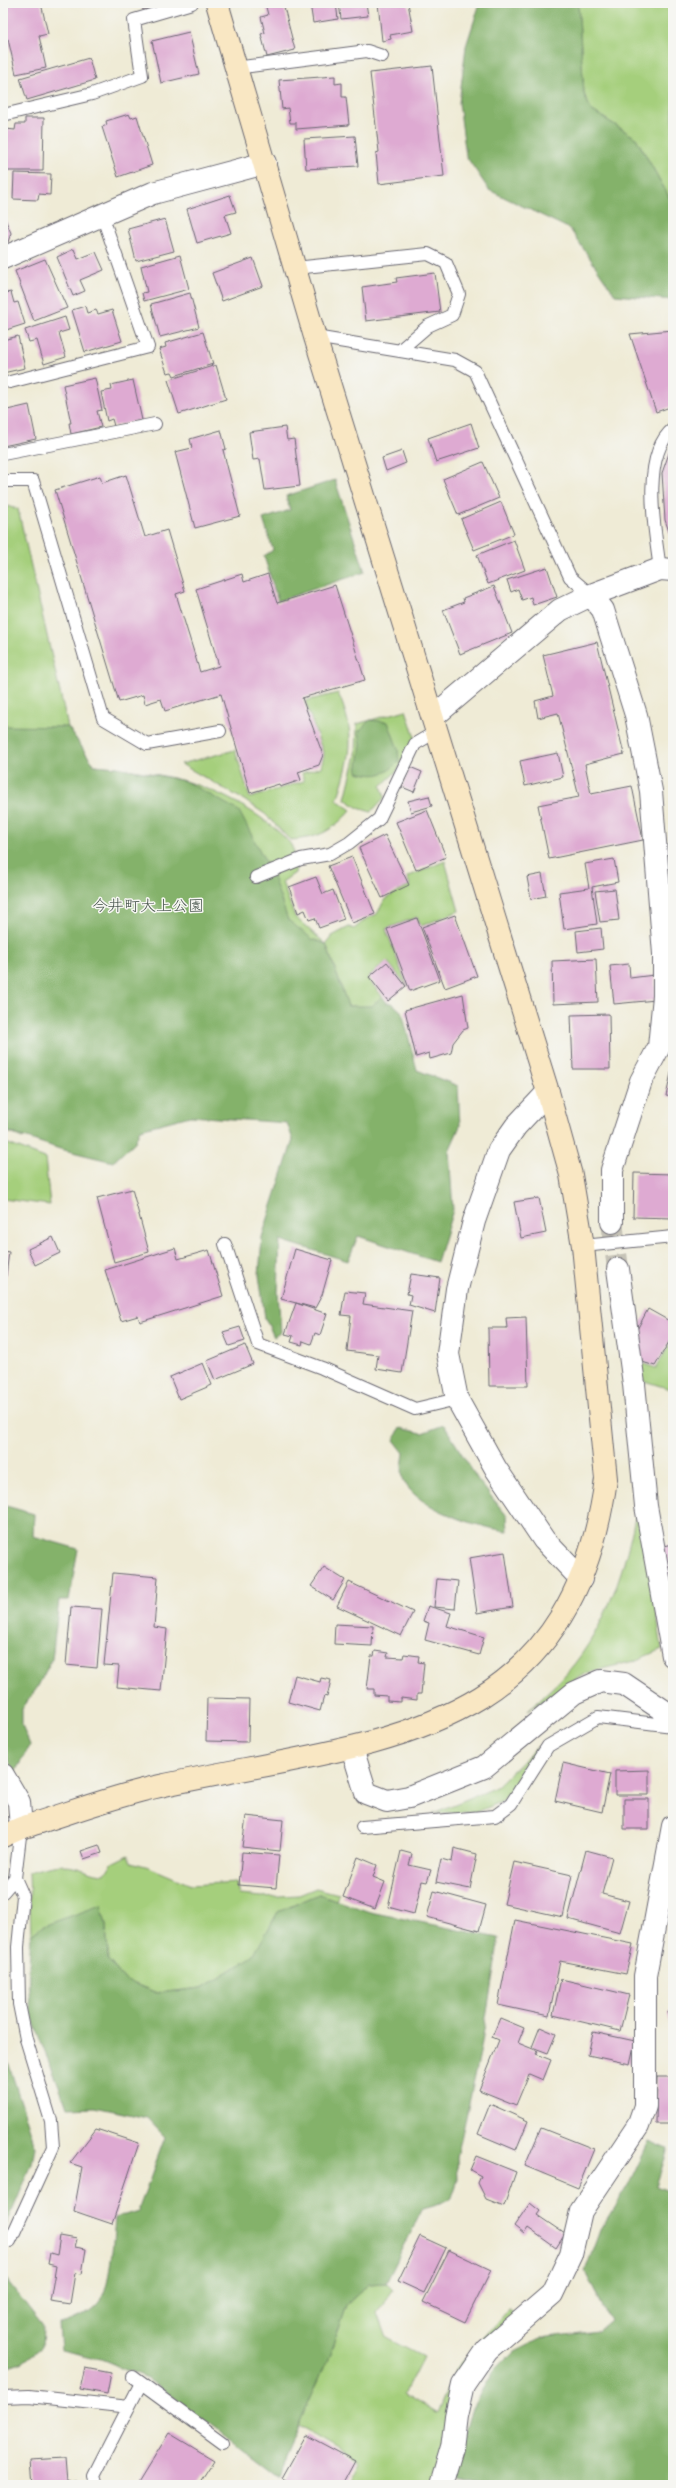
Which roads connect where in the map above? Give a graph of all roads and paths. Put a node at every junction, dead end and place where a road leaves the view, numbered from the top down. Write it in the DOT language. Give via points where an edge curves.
graph roads {
  1 [pos="192,3"];
  2 [pos="217,3"];
  3 [pos="382,56"];
  4 [pos="235,68"];
  5 [pos="3,115"];
  6 [pos="264,163"];
  7 [pos="102,215"];
  8 [pos="3,258"];
  9 [pos="295,268"];
  10 [pos="315,337"];
  11 [pos="399,351"];
  12 [pos="10,382"];
  13 [pos="155,424"];
  14 [pos="673,429"];
  15 [pos="3,454"];
  16 [pos="3,481"];
  17 [pos="667,569"];
  18 [pos="591,595"];
  19 [pos="435,724"];
  20 [pos="220,731"];
  21 [pos="256,877"];
  22 [pos="668,956"];
  23 [pos="548,1092"];
  24 [pos="612,1222"];
  25 [pos="673,1237"];
  26 [pos="225,1244"];
  27 [pos="583,1246"];
  28 [pos="618,1269"];
  29 [pos="457,1399"];
  30 [pos="581,1580"];
  31 [pos="673,1656"];
  32 [pos="673,1717"];
  33 [pos="673,1726"];
  34 [pos="352,1748"];
  35 [pos="3,1775"];
  36 [pos="11,1799"];
  37 [pos="673,1826"];
  38 [pos="362,1827"];
  39 [pos="12,1832"];
  40 [pos="15,1878"];
  41 [pos="3,1892"];
  42 [pos="10,2241"];
  43 [pos="3,2397"];
  44 [pos="129,2407"];
  45 [pos="223,2443"];
  46 [pos="97,2485"];
  47 [pos="441,2485"];
  1 -- 5 [label="lane" via="134,20 142,76 92,94"];
  2 -- 4 [label="street"];
  3 -- 4 [label="lane" via="367,51"];
  4 -- 6 [label="street"];
  6 -- 7 [label="street" via="153,193"];
  6 -- 9 [label="street"];
  7 -- 8 [label="street"];
  7 -- 12 [label="lane" via="148,347"];
  9 -- 10 [label="street"];
  9 -- 11 [label="lane" via="428,254 446,263 460,294 452,315 428,326"];
  10 -- 11 [label="lane"];
  10 -- 19 [label="street"];
  11 -- 18 [label="lane" via="455,360 475,371 570,577"];
  13 -- 15 [label="lane"];
  14 -- 17 [label="lane" via="665,435 651,476 654,527"];
  16 -- 20 [label="lane" via="33,481 103,718 147,744"];
  17 -- 18 [label="street"];
  18 -- 19 [label="street" via="560,610"];
  18 -- 22 [label="street" via="603,610 636,715 651,791"];
  19 -- 21 [label="lane" via="415,744 379,819 349,843 330,854 301,859"];
  19 -- 23 [label="street"];
  22 -- 24 [label="street" via="659,1047 641,1082 612,1170"];
  23 -- 27 [label="street" via="571,1175"];
  23 -- 29 [label="street" via="516,1126 499,1150 474,1221 457,1289 448,1354"];
  25 -- 27 [label="lane"];
  26 -- 29 [label="lane" via="258,1344 322,1368 415,1409"];
  27 -- 30 [label="street" via="606,1479 595,1536"];
  28 -- 31 [label="street" via="634,1384 646,1506"];
  29 -- 30 [label="street" via="496,1469 544,1540"];
  30 -- 34 [label="street" via="564,1614 538,1649 504,1681 470,1705 418,1728"];
  32 -- 34 [label="street" via="624,1684 600,1681 574,1693 484,1766 409,1797 387,1801 366,1793"];
  33 -- 38 [label="lane" via="598,1717 548,1746 511,1804 495,1816"];
  34 -- 39 [label="street" via="158,1786"];
  35 -- 36 [label="street"];
  36 -- 39 [label="street"];
  37 -- 47 [label="street" via="645,1976 646,2106 638,2126 581,2211 571,2254 552,2294 486,2350 464,2385 456,2416 452,2448"];
  39 -- 40 [label="lane"];
  40 -- 41 [label="lane"];
  40 -- 42 [label="lane" via="23,1896 18,1954 19,2004 26,2040 51,2121 53,2147"];
  43 -- 44 [label="lane" via="29,2396"];
  44 -- 45 [label="lane" via="137,2380"];
  44 -- 46 [label="lane" via="94,2475"];
}
